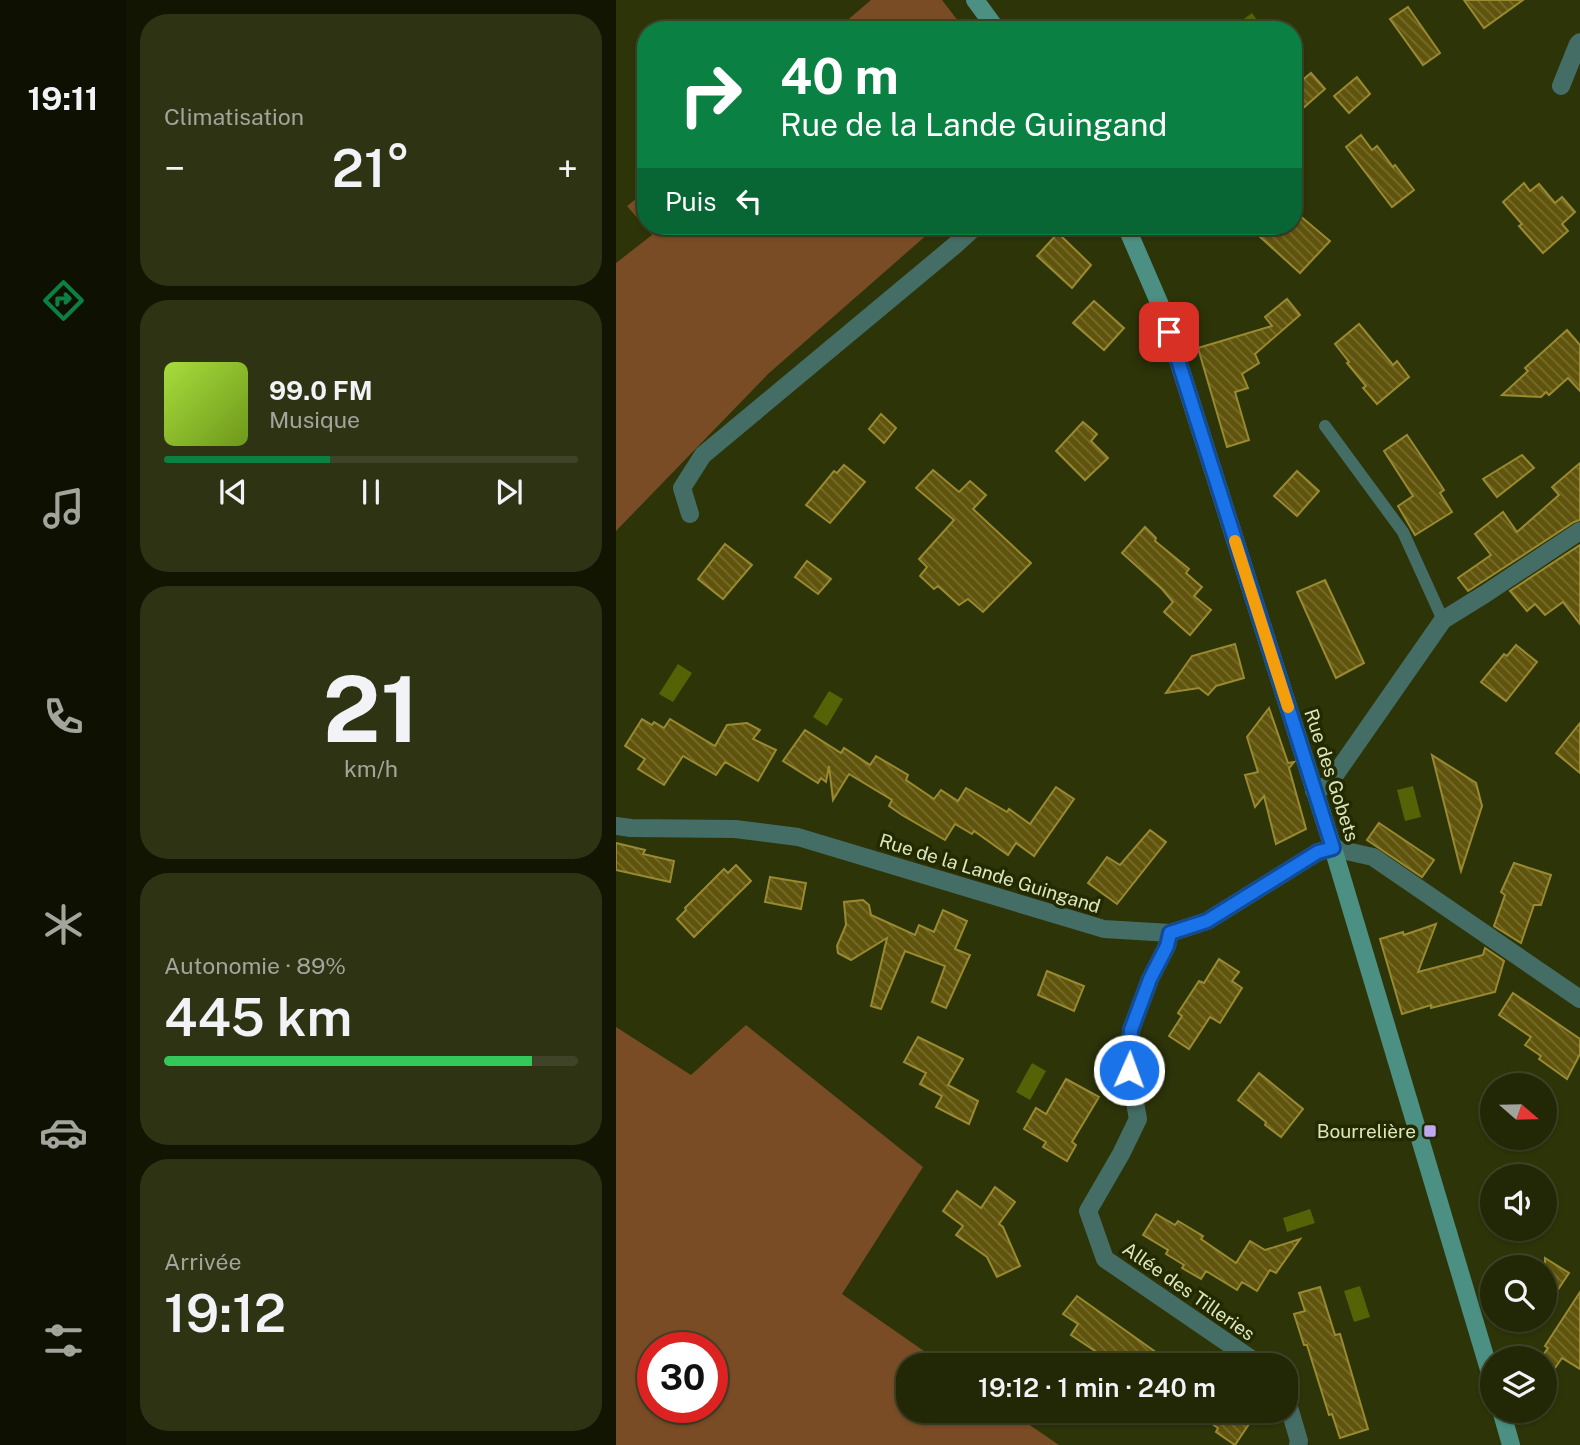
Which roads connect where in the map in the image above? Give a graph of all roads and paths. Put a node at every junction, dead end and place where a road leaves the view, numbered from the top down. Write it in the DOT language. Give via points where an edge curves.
graph roads {
  1 [pos="975,0"];
  2 [pos="990,21"];
  3 [pos="1580,42"];
  4 [pos="1561,86"];
  5 [pos="966,235"];
  6 [pos="1130,235"];
  7 [pos="1325,426"];
  8 [pos="690,514"];
  9 [pos="1580,531"];
  10 [pos="1443,620"];
  11 [pos="1314,791"];
  12 [pos="616,826"];
  13 [pos="1333,848"];
  14 [pos="1170,933"];
  15 [pos="1580,999"];
  16 [pos="1482,1346"];
  17 [pos="1242,1353"];
  18 [pos="1294,1423"];
  19 [pos="1505,1423"];
  20 [pos="1298,1445"];
  21 [pos="1511,1445"];
  1 -- 2 [label="main road"];
  3 -- 4 [label="street"];
  5 -- 8 [label="street" via="703,455 682,488"];
  6 -- 11 [label="main road, Rue des Gobets" via="1161,307"];
  7 -- 10 [label="lane" via="1403,531"];
  9 -- 10 [label="street"];
  10 -- 11 [label="street" via="1328,785"];
  11 -- 13 [label="main road, Rue des Gobets"];
  12 -- 14 [label="street, Rue de la Lande Guingand" via="735,829 798,837 1104,929"];
  13 -- 14 [label="street, Rue de la Lande Guingand" via="1318,852 1207,921"];
  13 -- 15 [label="street" via="1373,857"];
  13 -- 16 [label="main road, Rue des Gobets"];
  14 -- 17 [label="street, Allée des Tilleries" via="1131,1030 1129,1070 1138,1119 1088,1211 1105,1259"];
  18 -- 20 [label="street"];
  19 -- 21 [label="main road"];
}
